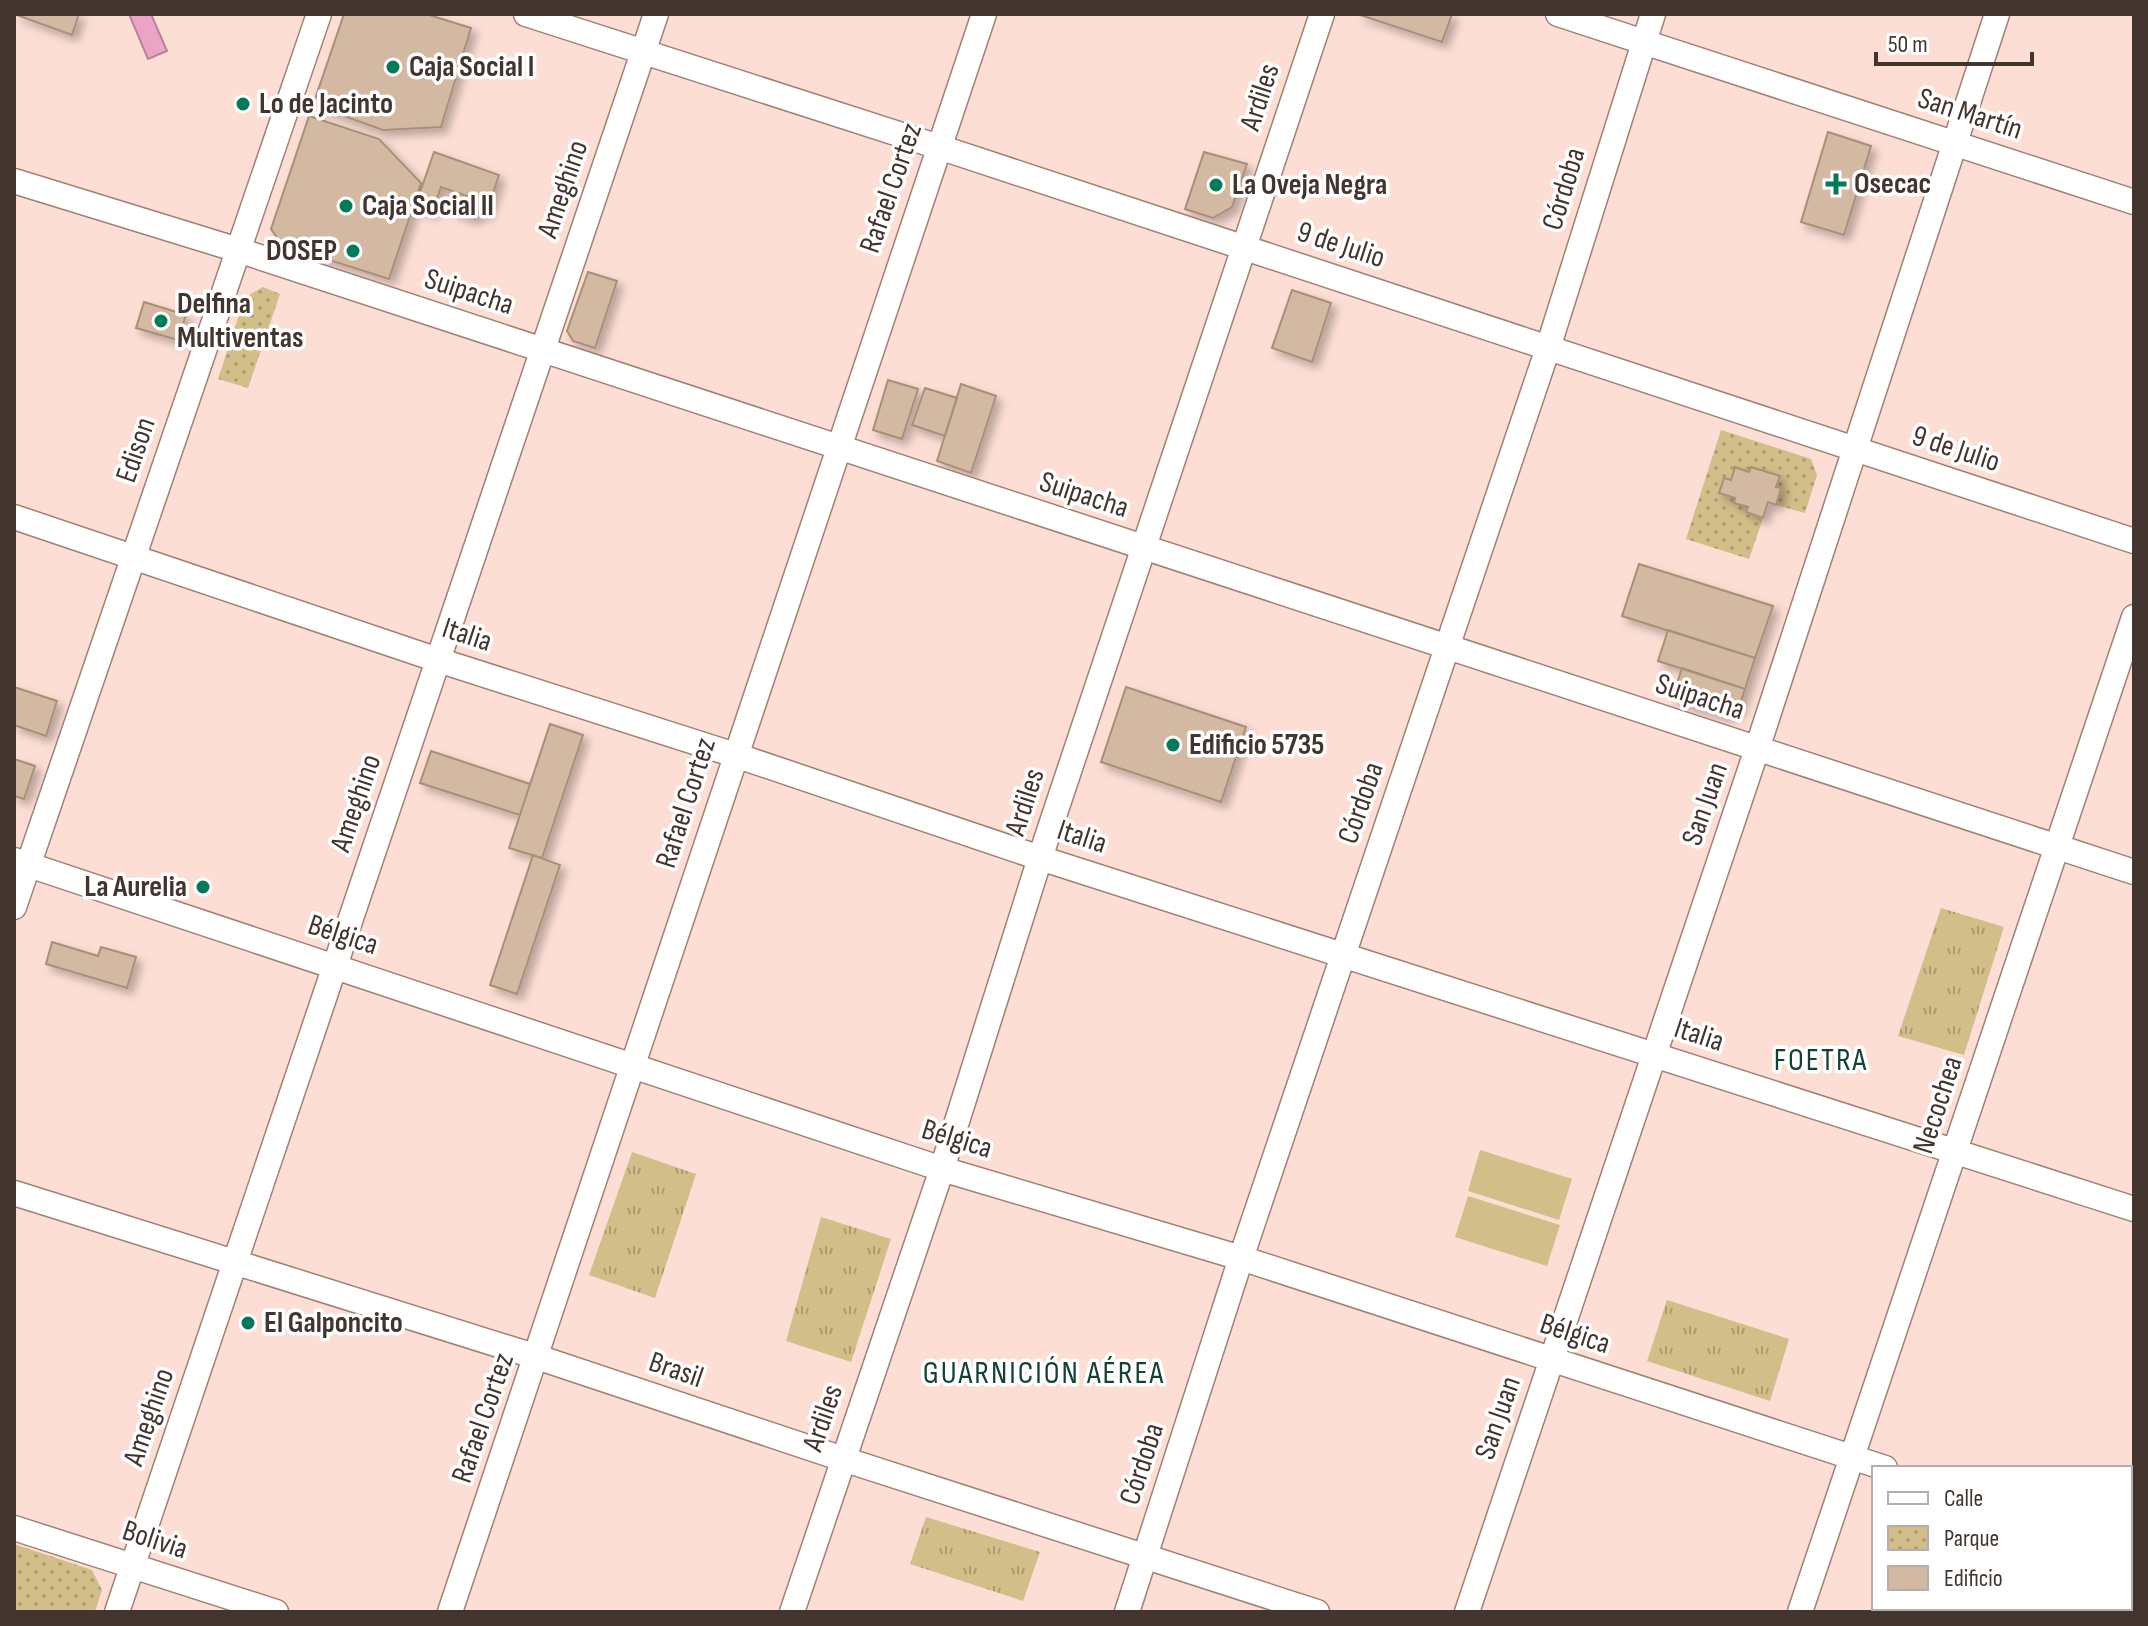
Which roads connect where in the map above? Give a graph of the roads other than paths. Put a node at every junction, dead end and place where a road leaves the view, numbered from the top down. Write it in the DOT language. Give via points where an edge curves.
graph roads {
  1 [pos="319,14"];
  2 [pos="526,14"];
  3 [pos="656,14"];
  4 [pos="984,14"];
  5 [pos="1322,14"];
  6 [pos="1558,14"];
  7 [pos="1653,14"];
  8 [pos="1997,14"];
  9 [pos="1644,42"];
  10 [pos="644,52"];
  11 [pos="1954,143"];
  12 [pos="939,147"];
  13 [pos="14,181"];
  14 [pos="2134,202"];
  15 [pos="1244,247"];
  16 [pos="238,250"];
  17 [pos="1548,348"];
  18 [pos="543,350"];
  19 [pos="838,447"];
  20 [pos="1853,448"];
  21 [pos="14,517"];
  22 [pos="2134,541"];
  23 [pos="1143,548"];
  24 [pos="134,557"];
  25 [pos="2134,617"];
  26 [pos="1447,648"];
  27 [pos="438,660"];
  28 [pos="1757,749"];
  29 [pos="735,755"];
  30 [pos="2057,847"];
  31 [pos="1040,858"];
  32 [pos="21,862"];
  33 [pos="2134,872"];
  34 [pos="14,907"];
  35 [pos="1344,954"];
  36 [pos="335,966"];
  37 [pos="1654,1054"];
  38 [pos="632,1066"];
  39 [pos="1956,1152"];
  40 [pos="942,1169"];
  41 [pos="14,1193"];
  42 [pos="2134,1209"];
  43 [pos="1241,1258"];
  44 [pos="235,1261"];
  45 [pos="537,1357"];
  46 [pos="1551,1360"];
  47 [pos="1851,1457"];
  48 [pos="843,1459"];
  49 [pos="1879,1466"];
  50 [pos="14,1528"];
  51 [pos="1146,1555"];
  52 [pos="132,1566"];
  53 [pos="117,1612"];
  54 [pos="276,1612"];
  55 [pos="450,1612"];
  56 [pos="792,1612"];
  57 [pos="1127,1612"];
  58 [pos="1317,1612"];
  59 [pos="1467,1612"];
  60 [pos="1800,1612"];
  1 -- 16 [label="street, Edison"];
  2 -- 10 [label="street, 9 de Julio"];
  3 -- 10 [label="street, Ameghino"];
  4 -- 12 [label="street, Rafael Cortez"];
  5 -- 15 [label="street, Ardiles"];
  6 -- 9 [label="street, San Martín"];
  7 -- 9 [label="street, Córdoba"];
  8 -- 11 [label="street, San Juan"];
  9 -- 11 [label="street, San Martín"];
  9 -- 17 [label="street, Córdoba"];
  10 -- 12 [label="street, 9 de Julio"];
  10 -- 18 [label="street, Ameghino"];
  11 -- 14 [label="street, San Martín"];
  11 -- 20 [label="street, San Juan"];
  12 -- 15 [label="street, 9 de Julio"];
  12 -- 19 [label="street, Rafael Cortez"];
  13 -- 16 [label="street, Suipacha"];
  15 -- 17 [label="street, 9 de Julio"];
  15 -- 23 [label="street, Ardiles"];
  16 -- 18 [label="street, Suipacha"];
  16 -- 24 [label="street, Edison"];
  17 -- 20 [label="street, 9 de Julio"];
  17 -- 26 [label="street, Córdoba"];
  18 -- 19 [label="street, Suipacha"];
  18 -- 27 [label="street, Ameghino"];
  19 -- 23 [label="street, Suipacha"];
  19 -- 29 [label="street, Rafael Cortez"];
  20 -- 22 [label="street, 9 de Julio"];
  20 -- 28 [label="street, San Juan"];
  21 -- 24 [label="street, Italia"];
  23 -- 26 [label="street, Suipacha"];
  23 -- 31 [label="street, Ardiles"];
  24 -- 27 [label="street, Italia"];
  24 -- 32 [label="street, Edison"];
  25 -- 30 [label="street, Necochea"];
  26 -- 28 [label="street, Suipacha"];
  26 -- 35 [label="street, Córdoba"];
  27 -- 29 [label="street, Italia"];
  27 -- 36 [label="street, Ameghino"];
  28 -- 30 [label="street, Suipacha"];
  28 -- 37 [label="street, San Juan"];
  29 -- 31 [label="street, Italia"];
  29 -- 38 [label="street, Rafael Cortez"];
  30 -- 33 [label="street, Suipacha"];
  30 -- 39 [label="street, Necochea"];
  31 -- 35 [label="street, Italia"];
  31 -- 40 [label="street, Ardiles"];
  32 -- 34 [label="street, Edison"];
  32 -- 36 [label="street, Bélgica"];
  35 -- 37 [label="street, Italia"];
  35 -- 43 [label="street, Córdoba"];
  36 -- 38 [label="street, Bélgica"];
  36 -- 44 [label="street, Ameghino"];
  37 -- 39 [label="street, Italia"];
  37 -- 46 [label="street, San Juan"];
  38 -- 40 [label="street, Bélgica"];
  38 -- 45 [label="street, Rafael Cortez"];
  39 -- 42 [label="street, Italia"];
  39 -- 47 [label="street, Necochea"];
  40 -- 43 [label="street, Bélgica"];
  40 -- 48 [label="street, Ardiles"];
  41 -- 44 [label="street, Brasil"];
  43 -- 46 [label="street, Bélgica"];
  43 -- 51 [label="street, Córdoba"];
  44 -- 45 [label="street, Brasil"];
  44 -- 52 [label="street, Ameghino"];
  45 -- 48 [label="street, Brasil"];
  45 -- 55 [label="street, Rafael Cortez"];
  46 -- 47 [label="street, Bélgica"];
  46 -- 59 [label="street, San Juan"];
  47 -- 49 [label="street, Bélgica"];
  47 -- 60 [label="street, Necochea"];
  48 -- 51 [label="street, Brasil"];
  48 -- 56 [label="street, Ardiles"];
  50 -- 52 [label="street, Bolivia"];
  51 -- 57 [label="street, Córdoba"];
  51 -- 58 [label="street, Brasil"];
  52 -- 53 [label="street, Ameghino"];
  52 -- 54 [label="street, Bolivia"];
}
